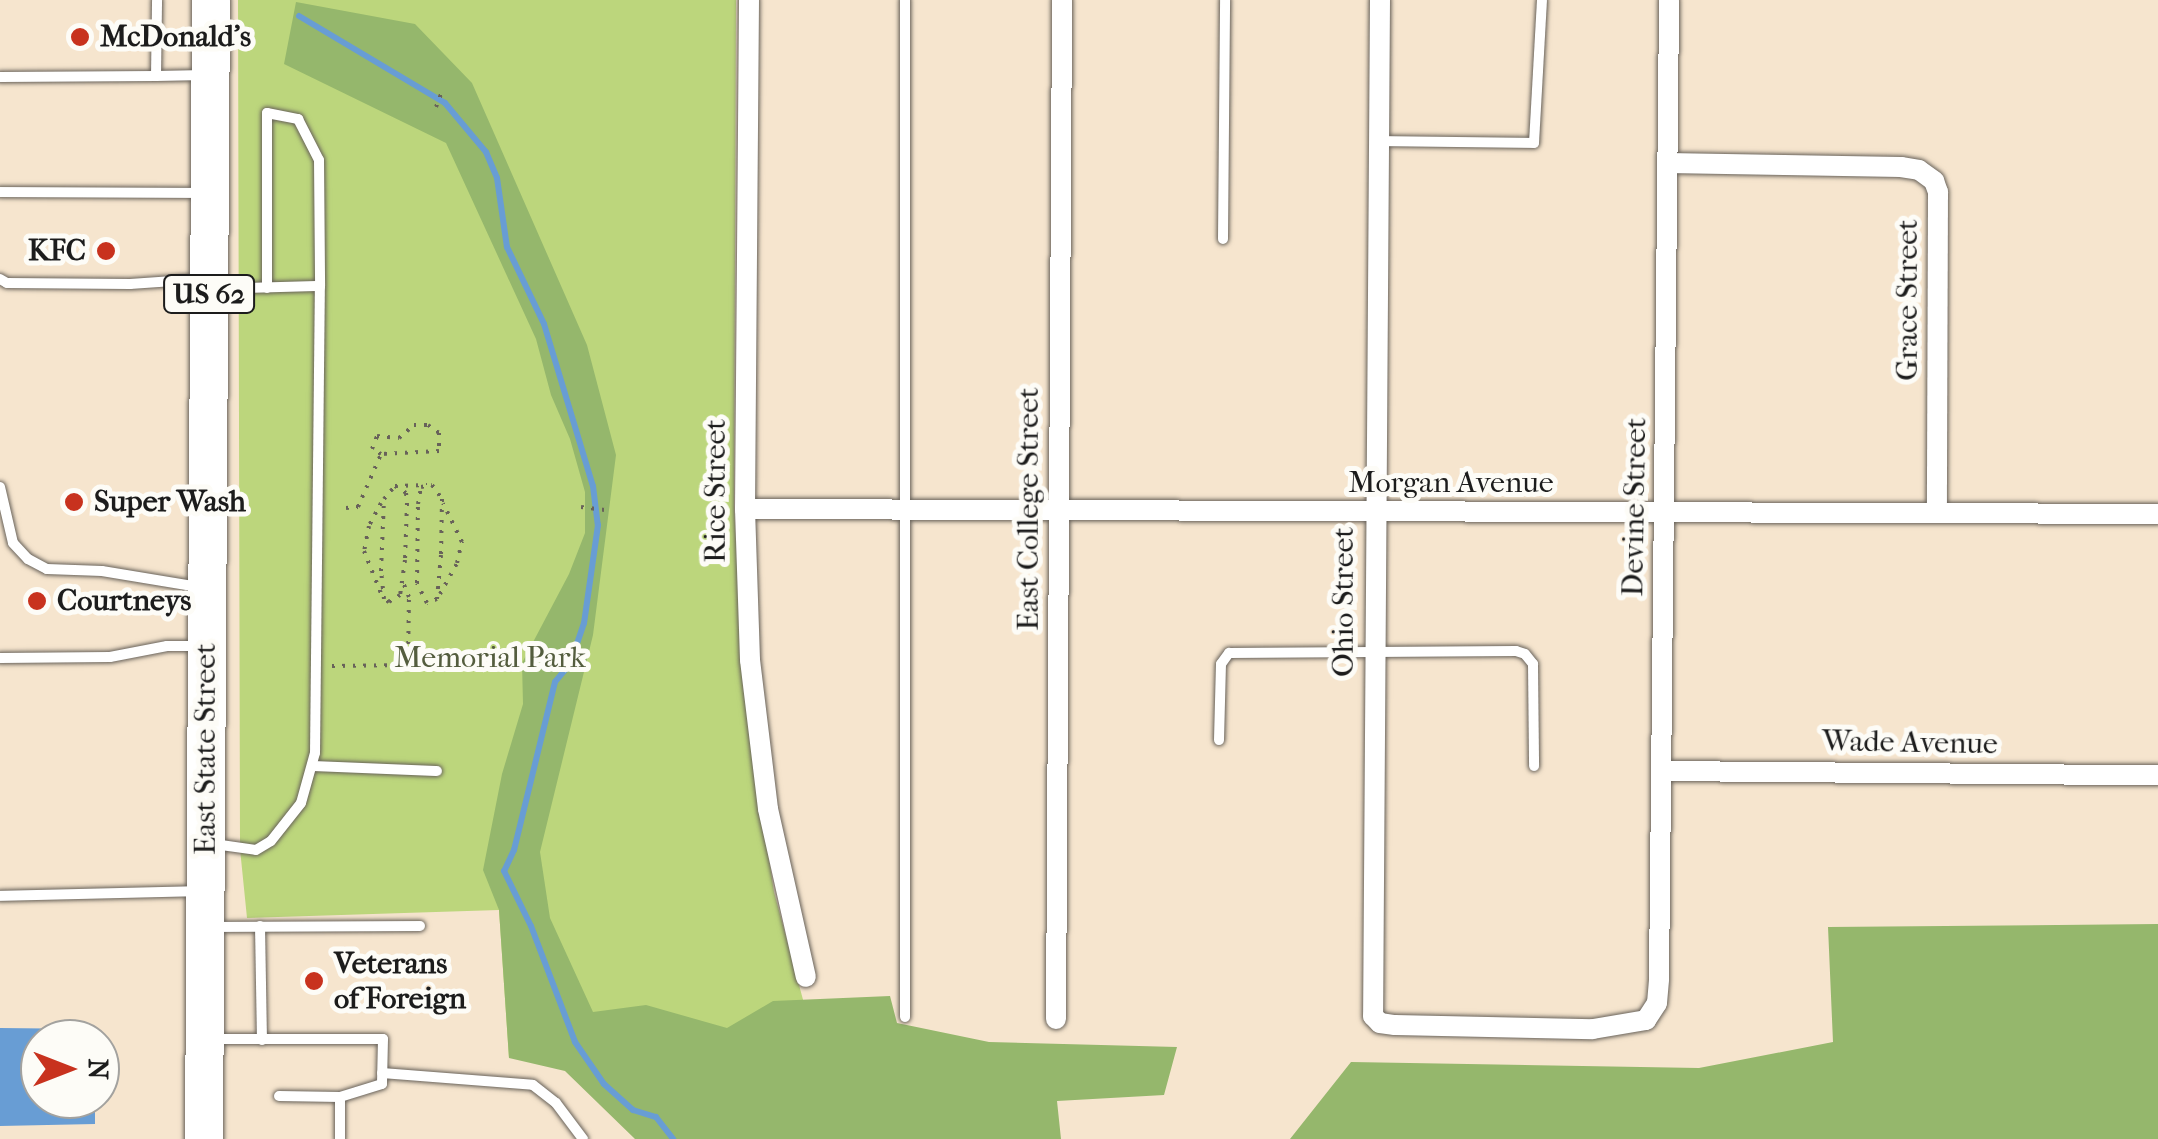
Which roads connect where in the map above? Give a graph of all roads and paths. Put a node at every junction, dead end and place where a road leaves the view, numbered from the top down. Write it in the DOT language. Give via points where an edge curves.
graph roads {
  1 [pos="156,0"];
  2 [pos="211,0"];
  3 [pos="749,0"];
  4 [pos="905,0"];
  5 [pos="1062,0"];
  6 [pos="1225,0"];
  7 [pos="1380,0"];
  8 [pos="1542,0"];
  9 [pos="1668,0"];
  10 [pos="211,75"];
  11 [pos="0,76"];
  12 [pos="156,76"];
  13 [pos="441,94"];
  14 [pos="436,106"];
  15 [pos="1379,141"];
  16 [pos="1667,163"];
  17 [pos="0,192"];
  18 [pos="210,192"];
  19 [pos="1223,239"];
  20 [pos="0,279"];
  21 [pos="209,284"];
  22 [pos="320,286"];
  23 [pos="267,288"];
  24 [pos="381,454"];
  25 [pos="427,485"];
  26 [pos="395,486"];
  27 [pos="0,487"];
  28 [pos="384,499"];
  29 [pos="442,499"];
  30 [pos="581,507"];
  31 [pos="346,508"];
  32 [pos="745,509"];
  33 [pos="607,510"];
  34 [pos="903,510"];
  35 [pos="1060,510"];
  36 [pos="1938,510"];
  37 [pos="1665,512"];
  38 [pos="1375,514"];
  39 [pos="2158,514"];
  40 [pos="403,582"];
  41 [pos="417,582"];
  42 [pos="208,588"];
  43 [pos="409,596"];
  44 [pos="384,599"];
  45 [pos="437,599"];
  46 [pos="207,646"];
  47 [pos="1374,653"];
  48 [pos="0,658"];
  49 [pos="318,666"];
  50 [pos="1219,740"];
  51 [pos="312,766"];
  52 [pos="1534,766"];
  53 [pos="438,771"];
  54 [pos="1662,771"];
  55 [pos="2158,776"];
  56 [pos="206,842"];
  57 [pos="0,896"];
  58 [pos="206,909"];
  59 [pos="260,926"];
  60 [pos="420,926"];
  61 [pos="806,977"];
  62 [pos="1653,1013"];
  63 [pos="906,1018"];
  64 [pos="1056,1019"];
  65 [pos="204,1039"];
  66 [pos="262,1040"];
  67 [pos="382,1073"];
  68 [pos="279,1096"];
  69 [pos="340,1098"];
  70 [pos="204,1139"];
  71 [pos="340,1139"];
  72 [pos="583,1139"];
  1 -- 12 [label="lane"];
  2 -- 10 [label="highway, East State Street / US 62"];
  3 -- 32 [label="street, Rice Street"];
  4 -- 34 [label="lane"];
  5 -- 35 [label="street, East College Street"];
  6 -- 19 [label="lane"];
  7 -- 15 [label="street, Ohio Street"];
  8 -- 15 [label="lane" via="1534,143"];
  9 -- 16 [label="street, Devine Street"];
  10 -- 12 [label="lane"];
  10 -- 18 [label="highway, East State Street / US 62"];
  11 -- 12 [label="lane"];
  13 -- 14 [label="path"];
  15 -- 38 [label="street, Ohio Street"];
  16 -- 36 [label="street, Grace Street" via="1901,166 1934,181"];
  16 -- 37 [label="street, Devine Street"];
  17 -- 18 [label="lane"];
  18 -- 21 [label="highway, East State Street / US 62"];
  20 -- 21 [label="lane"];
  21 -- 23 [label="lane"];
  21 -- 42 [label="highway, East State Street / US 62"];
  22 -- 23 [label="lane"];
  22 -- 23 [label="lane" via="319,160 298,119 267,113"];
  22 -- 49 [label="lane"];
  24 -- 24 [label="path" via="434,454 442,438 428,426 414,426 399,438 373,440"];
  24 -- 31 [label="path" via="358,507"];
  25 -- 26 [label="path"];
  25 -- 29 [label="path"];
  25 -- 41 [label="path" via="418,491"];
  26 -- 28 [label="path"];
  26 -- 40 [label="path" via="406,493 407,504"];
  27 -- 42 [label="lane" via="13,543 47,569"];
  28 -- 44 [label="path"];
  28 -- 44 [label="path" via="364,551"];
  29 -- 45 [label="path"];
  29 -- 45 [label="path" via="462,542"];
  30 -- 33 [label="path"];
  32 -- 34 [label="street, Morgan Avenue"];
  32 -- 61 [label="street, Rice Street" via="758,748"];
  34 -- 35 [label="street, Morgan Avenue"];
  34 -- 63 [label="lane"];
  35 -- 38 [label="street, Morgan Avenue"];
  35 -- 64 [label="street, East College Street"];
  36 -- 37 [label="street, Morgan Avenue"];
  36 -- 39 [label="street, Morgan Avenue"];
  37 -- 38 [label="street, Morgan Avenue"];
  37 -- 54 [label="street, Devine Street"];
  38 -- 47 [label="street, Ohio Street"];
  40 -- 43 [label="path"];
  40 -- 44 [label="path" via="396,600"];
  41 -- 43 [label="path"];
  41 -- 45 [label="path" via="423,600"];
  42 -- 46 [label="highway, East State Street / US 62"];
  43 -- 49 [label="path" via="408,665"];
  46 -- 48 [label="lane"];
  46 -- 56 [label="highway, East State Street / US 62"];
  47 -- 50 [label="lane" via="1229,653 1221,664"];
  47 -- 52 [label="lane" via="1526,654 1534,664"];
  47 -- 62 [label="street, Ohio Street" via="1372,1010 1378,1022 1593,1029 1634,1026"];
  49 -- 51 [label="lane"];
  51 -- 53 [label="lane"];
  51 -- 56 [label="lane" via="301,803 271,841 256,850"];
  54 -- 55 [label="street, Wade Avenue"];
  54 -- 62 [label="street, Devine Street"];
  56 -- 58 [label="highway, East State Street / US 62"];
  57 -- 58 [label="lane"];
  58 -- 59 [label="lane"];
  58 -- 65 [label="highway, East State Street / US 62"];
  59 -- 60 [label="lane"];
  59 -- 66 [label="lane"];
  65 -- 66 [label="lane"];
  65 -- 70 [label="highway, East State Street / US 62"];
  66 -- 67 [label="lane" via="382,1040"];
  67 -- 69 [label="lane" via="382,1084"];
  67 -- 72 [label="lane" via="533,1085"];
  68 -- 69 [label="lane"];
  69 -- 71 [label="lane"];
}
